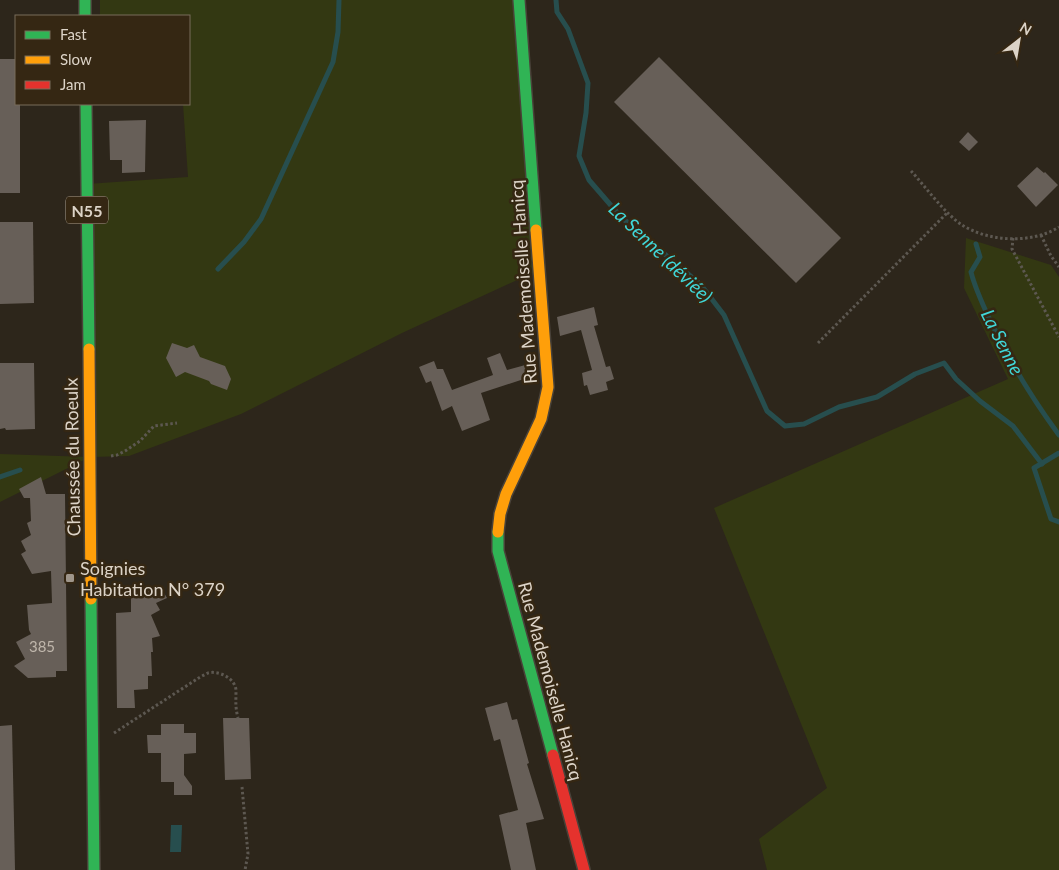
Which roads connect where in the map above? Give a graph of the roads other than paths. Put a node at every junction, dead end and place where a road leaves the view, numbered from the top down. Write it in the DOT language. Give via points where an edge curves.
graph roads {
  1 [pos="85,0"];
  2 [pos="519,0"];
  3 [pos="86,15"];
  4 [pos="86,105"];
  5 [pos="94,870"];
  6 [pos="584,870"];
  1 -- 3 [label="street"];
  2 -- 6 [label="street, Rue Mademoiselle Hanicq" via="548,397 501,507 498,551"];
  4 -- 5 [label="street, Chaussée du Roeulx / N55"];
}
